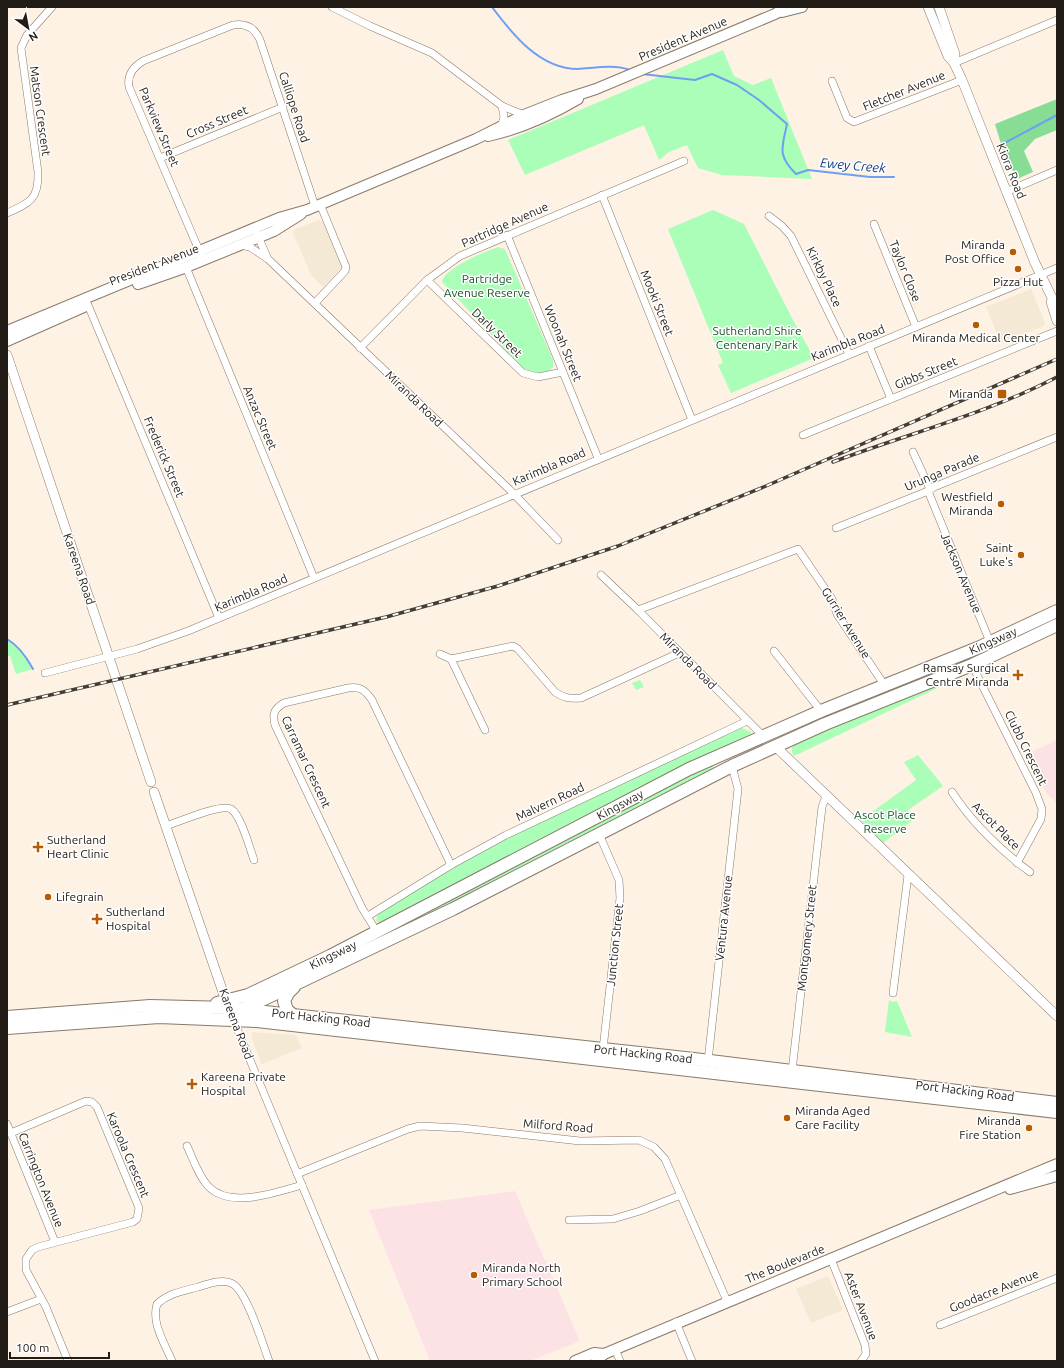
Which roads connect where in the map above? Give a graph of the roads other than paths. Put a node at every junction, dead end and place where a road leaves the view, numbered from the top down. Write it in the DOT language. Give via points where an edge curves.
graph roads {
  1 [pos="52,7"];
  2 [pos="332,7"];
  3 [pos="802,7"];
  4 [pos="928,7"];
  5 [pos="939,7"];
  6 [pos="784,10"];
  7 [pos="1057,20"];
  8 [pos="241,25"];
  9 [pos="954,62"];
  10 [pos="962,80"];
  11 [pos="832,81"];
  12 [pos="596,89"];
  13 [pos="502,106"];
  14 [pos="283,107"];
  15 [pos="524,115"];
  16 [pos="502,124"];
  17 [pos="476,139"];
  18 [pos="160,158"];
  19 [pos="684,161"];
  20 [pos="1057,170"];
  21 [pos="1006,192"];
  22 [pos="602,195"];
  23 [pos="314,207"];
  24 [pos="7,213"];
  25 [pos="769,216"];
  26 [pos="874,224"];
  27 [pos="507,235"];
  28 [pos="260,237"];
  29 [pos="241,245"];
  30 [pos="223,247"];
  31 [pos="199,252"];
  32 [pos="268,259"];
  33 [pos="186,267"];
  34 [pos="1057,268"];
  35 [pos="1041,274"];
  36 [pos="427,280"];
  37 [pos="1046,288"];
  38 [pos="315,303"];
  39 [pos="88,305"];
  40 [pos="1057,308"];
  41 [pos="1057,321"];
  42 [pos="916,327"];
  43 [pos="7,331"];
  44 [pos="1057,331"];
  45 [pos="7,341"];
  46 [pos="869,346"];
  47 [pos="360,348"];
  48 [pos="849,354"];
  49 [pos="7,355"];
  50 [pos="563,372"];
  51 [pos="891,399"];
  52 [pos="692,420"];
  53 [pos="804,435"];
  54 [pos="1057,437"];
  55 [pos="913,452"];
  56 [pos="598,458"];
  57 [pos="929,490"];
  58 [pos="514,494"];
  59 [pos="836,528"];
  60 [pos="558,540"];
  61 [pos="601,575"];
  62 [pos="314,578"];
  63 [pos="638,610"];
  64 [pos="1057,611"];
  65 [pos="219,618"];
  66 [pos="1057,625"];
  67 [pos="990,642"];
  68 [pos="774,651"];
  69 [pos="679,653"];
  70 [pos="440,654"];
  71 [pos="995,654"];
  72 [pos="109,657"];
  73 [pos="451,659"];
  74 [pos="972,664"];
  75 [pos="45,672"];
  76 [pos="885,686"];
  77 [pos="892,698"];
  78 [pos="822,711"];
  79 [pos="747,721"];
  80 [pos="485,730"];
  81 [pos="762,736"];
  82 [pos="776,746"];
  83 [pos="732,766"];
  84 [pos="952,792"];
  85 [pos="826,796"];
  86 [pos="166,826"];
  87 [pos="599,834"];
  88 [pos="254,860"];
  89 [pos="1017,863"];
  90 [pos="451,865"];
  91 [pos="1030,872"];
  92 [pos="908,875"];
  93 [pos="368,916"];
  94 [pos="377,932"];
  95 [pos="383,944"];
  96 [pos="298,984"];
  97 [pos="893,993"];
  98 [pos="230,1010"];
  99 [pos="243,1010"];
  100 [pos="293,1015"];
  101 [pos="1057,1016"];
  102 [pos="7,1017"];
  103 [pos="7,1028"];
  104 [pos="603,1055"];
  105 [pos="708,1066"];
  106 [pos="791,1076"];
  107 [pos="1057,1103"];
  108 [pos="1057,1112"];
  109 [pos="7,1124"];
  110 [pos="11,1133"];
  111 [pos="188,1146"];
  112 [pos="1057,1164"];
  113 [pos="298,1174"];
  114 [pos="1057,1176"];
  115 [pos="302,1185"];
  116 [pos="681,1195"];
  117 [pos="976,1199"];
  118 [pos="569,1220"];
  119 [pos="54,1242"];
  120 [pos="831,1259"];
  121 [pos="1057,1278"];
  122 [pos="41,1298"];
  123 [pos="727,1301"];
  124 [pos="7,1312"];
  125 [pos="676,1322"];
  126 [pos="940,1325"];
  127 [pos="615,1349"];
  128 [pos="604,1354"];
  129 [pos="68,1361"];
  130 [pos="172,1361"];
  131 [pos="269,1361"];
  132 [pos="375,1361"];
  133 [pos="575,1361"];
  134 [pos="596,1361"];
  135 [pos="620,1361"];
  136 [pos="692,1361"];
  137 [pos="861,1361"];
  1 -- 24 [label="street, Matson Crescent" via="27,35 21,48 38,172 38,189 28,203"];
  2 -- 13 [label="street" via="435,55"];
  3 -- 6 [label="main road, President Avenue"];
  4 -- 9 [label="street, Kiora Road" via="948,56"];
  5 -- 9 [label="street, Kiora Road" via="955,54"];
  6 -- 12 [label="main road, President Avenue"];
  7 -- 9 [label="street"];
  8 -- 14 [label="street, Calliope Road" via="251,28 259,36"];
  8 -- 18 [label="street, Parkview Street" via="230,26 143,61 131,73 129,87"];
  9 -- 10 [label="street, Kiora Road"];
  10 -- 11 [label="street, Fletcher Avenue" via="854,122 847,118"];
  10 -- 21 [label="street, Kiora Road"];
  12 -- 15 [label="main road, President Avenue"];
  12 -- 17 [label="main road, President Avenue" via="563,108 505,132"];
  13 -- 15 [label="street"];
  13 -- 16 [label="street"];
  14 -- 18 [label="street, Cross Street"];
  14 -- 23 [label="street, Calliope Road"];
  15 -- 16 [label="main road, President Avenue"];
  16 -- 17 [label="main road, President Avenue"];
  17 -- 23 [label="main road, President Avenue"];
  18 -- 31 [label="street, Parkview Street"];
  19 -- 22 [label="street, Partridge Avenue"];
  20 -- 21 [label="street"];
  21 -- 35 [label="street, Kiora Road"];
  22 -- 27 [label="street, Partridge Avenue"];
  22 -- 52 [label="street, Mooki Street"];
  23 -- 28 [label="main road, President Avenue"];
  23 -- 30 [label="main road, President Avenue" via="279,218"];
  23 -- 38 [label="street, Calliope Road" via="346,267"];
  25 -- 48 [label="street, Kirkby Place" via="791,236"];
  26 -- 42 [label="street, Taylor Close"];
  27 -- 36 [label="street, Partridge Avenue" via="460,256"];
  27 -- 50 [label="street, Woonah Street"];
  28 -- 29 [label="main road, President Avenue"];
  28 -- 30 [label="street" via="253,234"];
  28 -- 32 [label="street, Miranda Road"];
  29 -- 30 [label="main road, President Avenue"];
  29 -- 32 [label="street, Miranda Road" via="250,247"];
  30 -- 31 [label="main road, President Avenue"];
  30 -- 33 [label="main road, President Avenue"];
  31 -- 43 [label="main road, President Avenue"];
  32 -- 38 [label="street, Miranda Road"];
  33 -- 39 [label="main road, President Avenue" via="134,285"];
  33 -- 62 [label="street, Anzac Street"];
  34 -- 35 [label="street, Karimbla Road"];
  35 -- 37 [label="street, Kiora Road"];
  35 -- 42 [label="street, Karimbla Road"];
  36 -- 47 [label="street, Partridge Avenue"];
  36 -- 50 [label="street, Darly Street" via="523,373 538,377"];
  37 -- 40 [label="street, Kiora Road"];
  37 -- 41 [label="street, Kiora Road"];
  38 -- 47 [label="street, Miranda Road"];
  39 -- 45 [label="main road, President Avenue"];
  39 -- 65 [label="street, Frederick Street"];
  42 -- 46 [label="street, Karimbla Road"];
  44 -- 51 [label="street, Gibbs Street"];
  46 -- 48 [label="street, Karimbla Road"];
  46 -- 51 [label="street"];
  47 -- 58 [label="street, Miranda Road"];
  48 -- 52 [label="street, Karimbla Road"];
  49 -- 72 [label="street, Kareena Road"];
  50 -- 56 [label="street, Woonah Street"];
  51 -- 53 [label="street, Gibbs Street"];
  52 -- 56 [label="street, Karimbla Road"];
  54 -- 57 [label="street, Urunga Parade"];
  55 -- 57 [label="street, Jackson Avenue"];
  56 -- 58 [label="street, Karimbla Road"];
  57 -- 59 [label="street, Urunga Parade"];
  57 -- 67 [label="street, Jackson Avenue"];
  58 -- 60 [label="street, Miranda Road"];
  58 -- 62 [label="street, Karimbla Road"];
  61 -- 63 [label="street, Miranda Road"];
  62 -- 65 [label="street, Karimbla Road"];
  63 -- 69 [label="street, Miranda Road"];
  63 -- 76 [label="street, Gurrier Avenue" via="798,550 832,599 837,614"];
  64 -- 67 [label="main road, Kingsway"];
  65 -- 72 [label="street, Karimbla Road"];
  66 -- 71 [label="main road, Kingsway"];
  67 -- 71 [label="main road, Jackson Avenue"];
  67 -- 76 [label="main road, Kingsway"];
  68 -- 78 [label="street"];
  69 -- 73 [label="street" via="581,698 572,699 555,692 513,646"];
  69 -- 79 [label="street, Miranda Road"];
  70 -- 73 [label="street"];
  71 -- 74 [label="main road, Kingsway"];
  72 -- 75 [label="street, Karimbla Road"];
  72 -- 86 [label="street, Kareena Road" via="151,782 148,790 154,792"];
  73 -- 80 [label="street"];
  74 -- 77 [label="main road, Kingsway"];
  74 -- 89 [label="street, Clubb Crescent" via="1042,809 1041,819"];
  76 -- 77 [label="main road, Gurrier Avenue"];
  76 -- 78 [label="main road, Kingsway"];
  77 -- 82 [label="main road, Kingsway"];
  78 -- 81 [label="main road, Kingsway"];
  79 -- 81 [label="street, Miranda Road"];
  79 -- 90 [label="street, Malvern Road" via="506,835"];
  81 -- 82 [label="main road, Miranda Road"];
  81 -- 94 [label="main road, Kingsway" via="689,768"];
  82 -- 83 [label="main road, Kingsway"];
  82 -- 85 [label="street"];
  83 -- 87 [label="main road, Kingsway"];
  83 -- 105 [label="street, Ventura Avenue" via="738,789"];
  84 -- 89 [label="street, Ascot Place" via="981,830"];
  85 -- 92 [label="street"];
  85 -- 106 [label="street, Montgomery Street" via="822,807"];
  86 -- 88 [label="street" via="216,809 229,808 236,814"];
  86 -- 98 [label="street, Kareena Road"];
  87 -- 95 [label="main road, Kingsway"];
  87 -- 104 [label="street, Junction Street" via="619,880 620,898"];
  89 -- 91 [label="street, Ascot Place"];
  90 -- 93 [label="street, Malvern Road"];
  90 -- 93 [label="street, Carramar Crescent" via="372,700 363,689 348,688 276,708 273,716 275,725"];
  92 -- 97 [label="street"];
  92 -- 101 [label="street" via="982,942"];
  93 -- 94 [label="street, Carramar Crescent"];
  94 -- 95 [label="main road"];
  94 -- 98 [label="main road, Kingsway" via="248,996"];
  95 -- 96 [label="main road, Kingsway"];
  96 -- 99 [label="main road, Kingsway"];
  96 -- 100 [label="main road" via="284,1001 286,1010"];
  98 -- 99 [label="main road, Port Hacking Road"];
  98 -- 102 [label="main road, Kingsway" via="150,1006"];
  98 -- 103 [label="main road, Kingsway" via="197,1018 120,1019"];
  98 -- 104 [label="main road, Port Hacking Road"];
  98 -- 113 [label="street, Kareena Road"];
  99 -- 100 [label="main road, Port Hacking Road"];
  100 -- 104 [label="main road, Port Hacking Road"];
  104 -- 105 [label="main road, Port Hacking Road"];
  105 -- 106 [label="main road, Port Hacking Road"];
  106 -- 107 [label="main road, Port Hacking Road"];
  106 -- 108 [label="main road, Port Hacking Road"];
  109 -- 110 [label="street, Carrington Avenue"];
  110 -- 119 [label="street, Carrington Avenue"];
  110 -- 119 [label="street, Karoola Crescent" via="86,1101 92,1102 97,1107 139,1208 137,1219 133,1222"];
  111 -- 115 [label="street" via="197,1168 209,1187 226,1196 244,1198"];
  112 -- 117 [label="main road, The Boulevarde"];
  113 -- 115 [label="street, Kareena Road"];
  113 -- 116 [label="street, Milford Road" via="420,1126 567,1140 639,1140 654,1146 665,1159"];
  114 -- 117 [label="main road, The Boulevarde"];
  115 -- 132 [label="street, Kareena Road"];
  116 -- 118 [label="street" via="613,1219"];
  116 -- 123 [label="street, Milford Road"];
  117 -- 120 [label="main road, The Boulevarde"];
  119 -- 122 [label="street, Carrington Avenue" via="32,1250 26,1259 26,1270"];
  120 -- 123 [label="main road, The Boulevarde"];
  120 -- 137 [label="street, Aster Avenue" via="866,1345 866,1354"];
  121 -- 126 [label="street, Goodacre Avenue"];
  122 -- 124 [label="street"];
  122 -- 129 [label="street, Carrington Avenue"];
  123 -- 125 [label="main road, The Boulevarde"];
  125 -- 127 [label="main road, The Boulevarde"];
  125 -- 136 [label="street"];
  127 -- 128 [label="main road, The Boulevarde"];
  127 -- 135 [label="street"];
  128 -- 133 [label="main road, The Boulevarde" via="594,1353"];
  128 -- 134 [label="main road, The Boulevarde"];
  130 -- 131 [label="street" via="156,1321 156,1304 172,1294 226,1281 233,1283 243,1296"];
}
